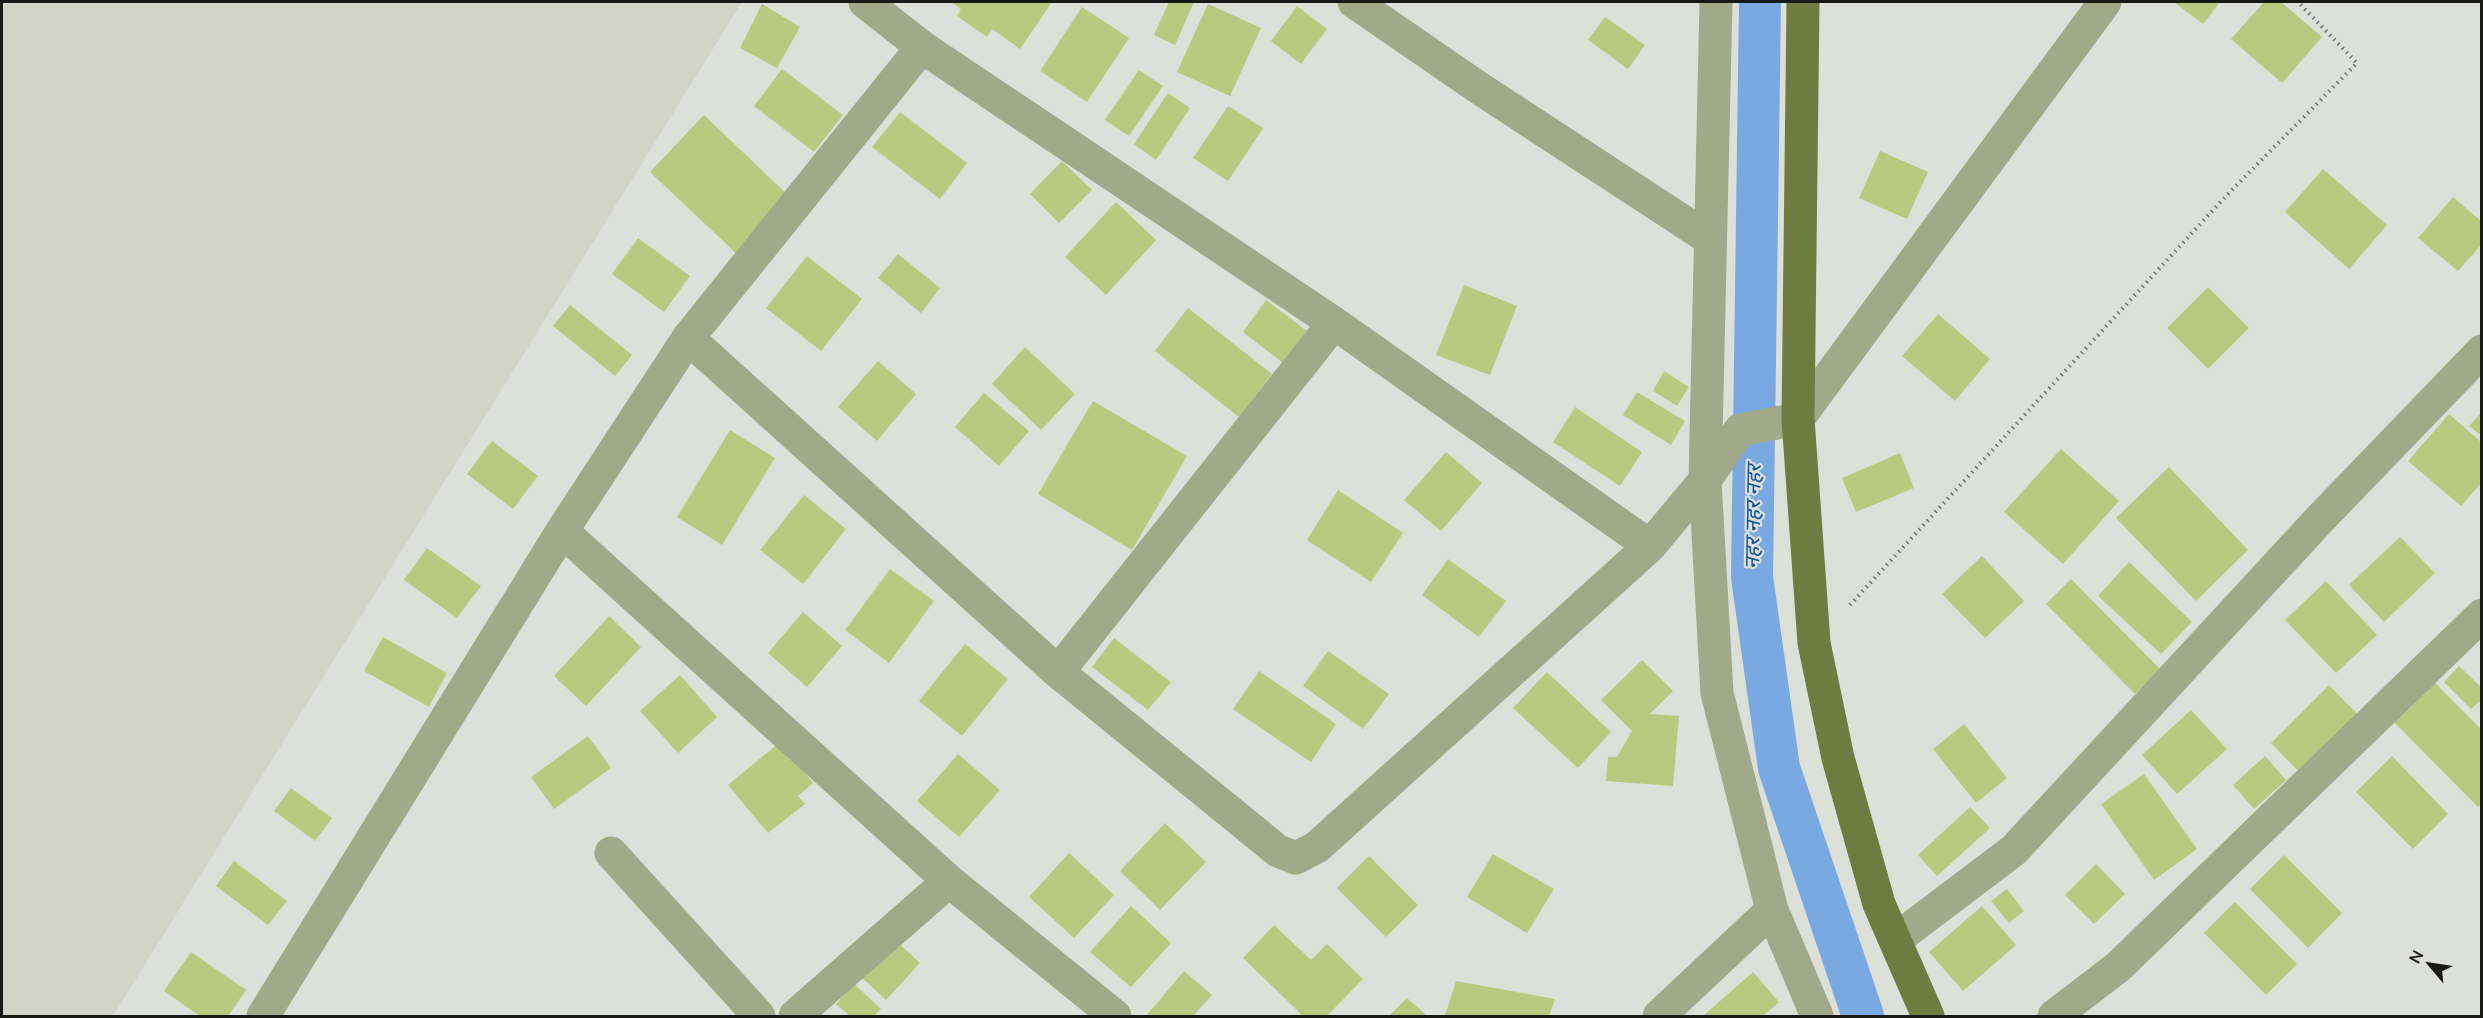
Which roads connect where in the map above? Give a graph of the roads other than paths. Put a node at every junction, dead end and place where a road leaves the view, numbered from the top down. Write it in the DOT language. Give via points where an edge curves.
graph roads {
  1 [pos="865,2"];
  2 [pos="1354,2"];
  3 [pos="1716,2"];
  4 [pos="1803,2"];
  5 [pos="2105,2"];
  6 [pos="922,47"];
  7 [pos="1710,238"];
  8 [pos="1334,323"];
  9 [pos="688,338"];
  10 [pos="2481,351"];
  11 [pos="1798,419"];
  12 [pos="1705,480"];
  13 [pos="562,531"];
  14 [pos="1650,546"];
  15 [pos="2481,615"];
  16 [pos="1058,672"];
  17 [pos="611,853"];
  18 [pos="949,881"];
  19 [pos="1772,910"];
  20 [pos="1895,940"];
  21 [pos="263,1017"];
  22 [pos="759,1017"];
  23 [pos="795,1017"];
  24 [pos="1115,1017"];
  25 [pos="1659,1017"];
  26 [pos="1817,1017"];
  27 [pos="1928,1017"];
  28 [pos="2054,1017"];
  1 -- 6 [label="street"];
  2 -- 7 [label="street"];
  3 -- 7 [label="street"];
  4 -- 11 [label="main road"];
  5 -- 11 [label="street"];
  6 -- 8 [label="street"];
  6 -- 9 [label="street"];
  7 -- 12 [label="street"];
  8 -- 14 [label="street"];
  8 -- 16 [label="street"];
  9 -- 13 [label="street"];
  9 -- 16 [label="street"];
  10 -- 20 [label="street" via="2014,850"];
  11 -- 12 [label="street" via="1740,430"];
  11 -- 20 [label="main road" via="1814,643 1838,758 1879,904"];
  12 -- 14 [label="street"];
  12 -- 19 [label="street" via="1717,693"];
  13 -- 18 [label="street"];
  13 -- 21 [label="street"];
  14 -- 16 [label="street" via="1317,847 1296,858 1278,851"];
  15 -- 28 [label="street" via="2118,967"];
  17 -- 22 [label="street"];
  18 -- 23 [label="street"];
  18 -- 24 [label="street"];
  19 -- 25 [label="street"];
  19 -- 26 [label="street"];
  20 -- 27 [label="main road"];
}
